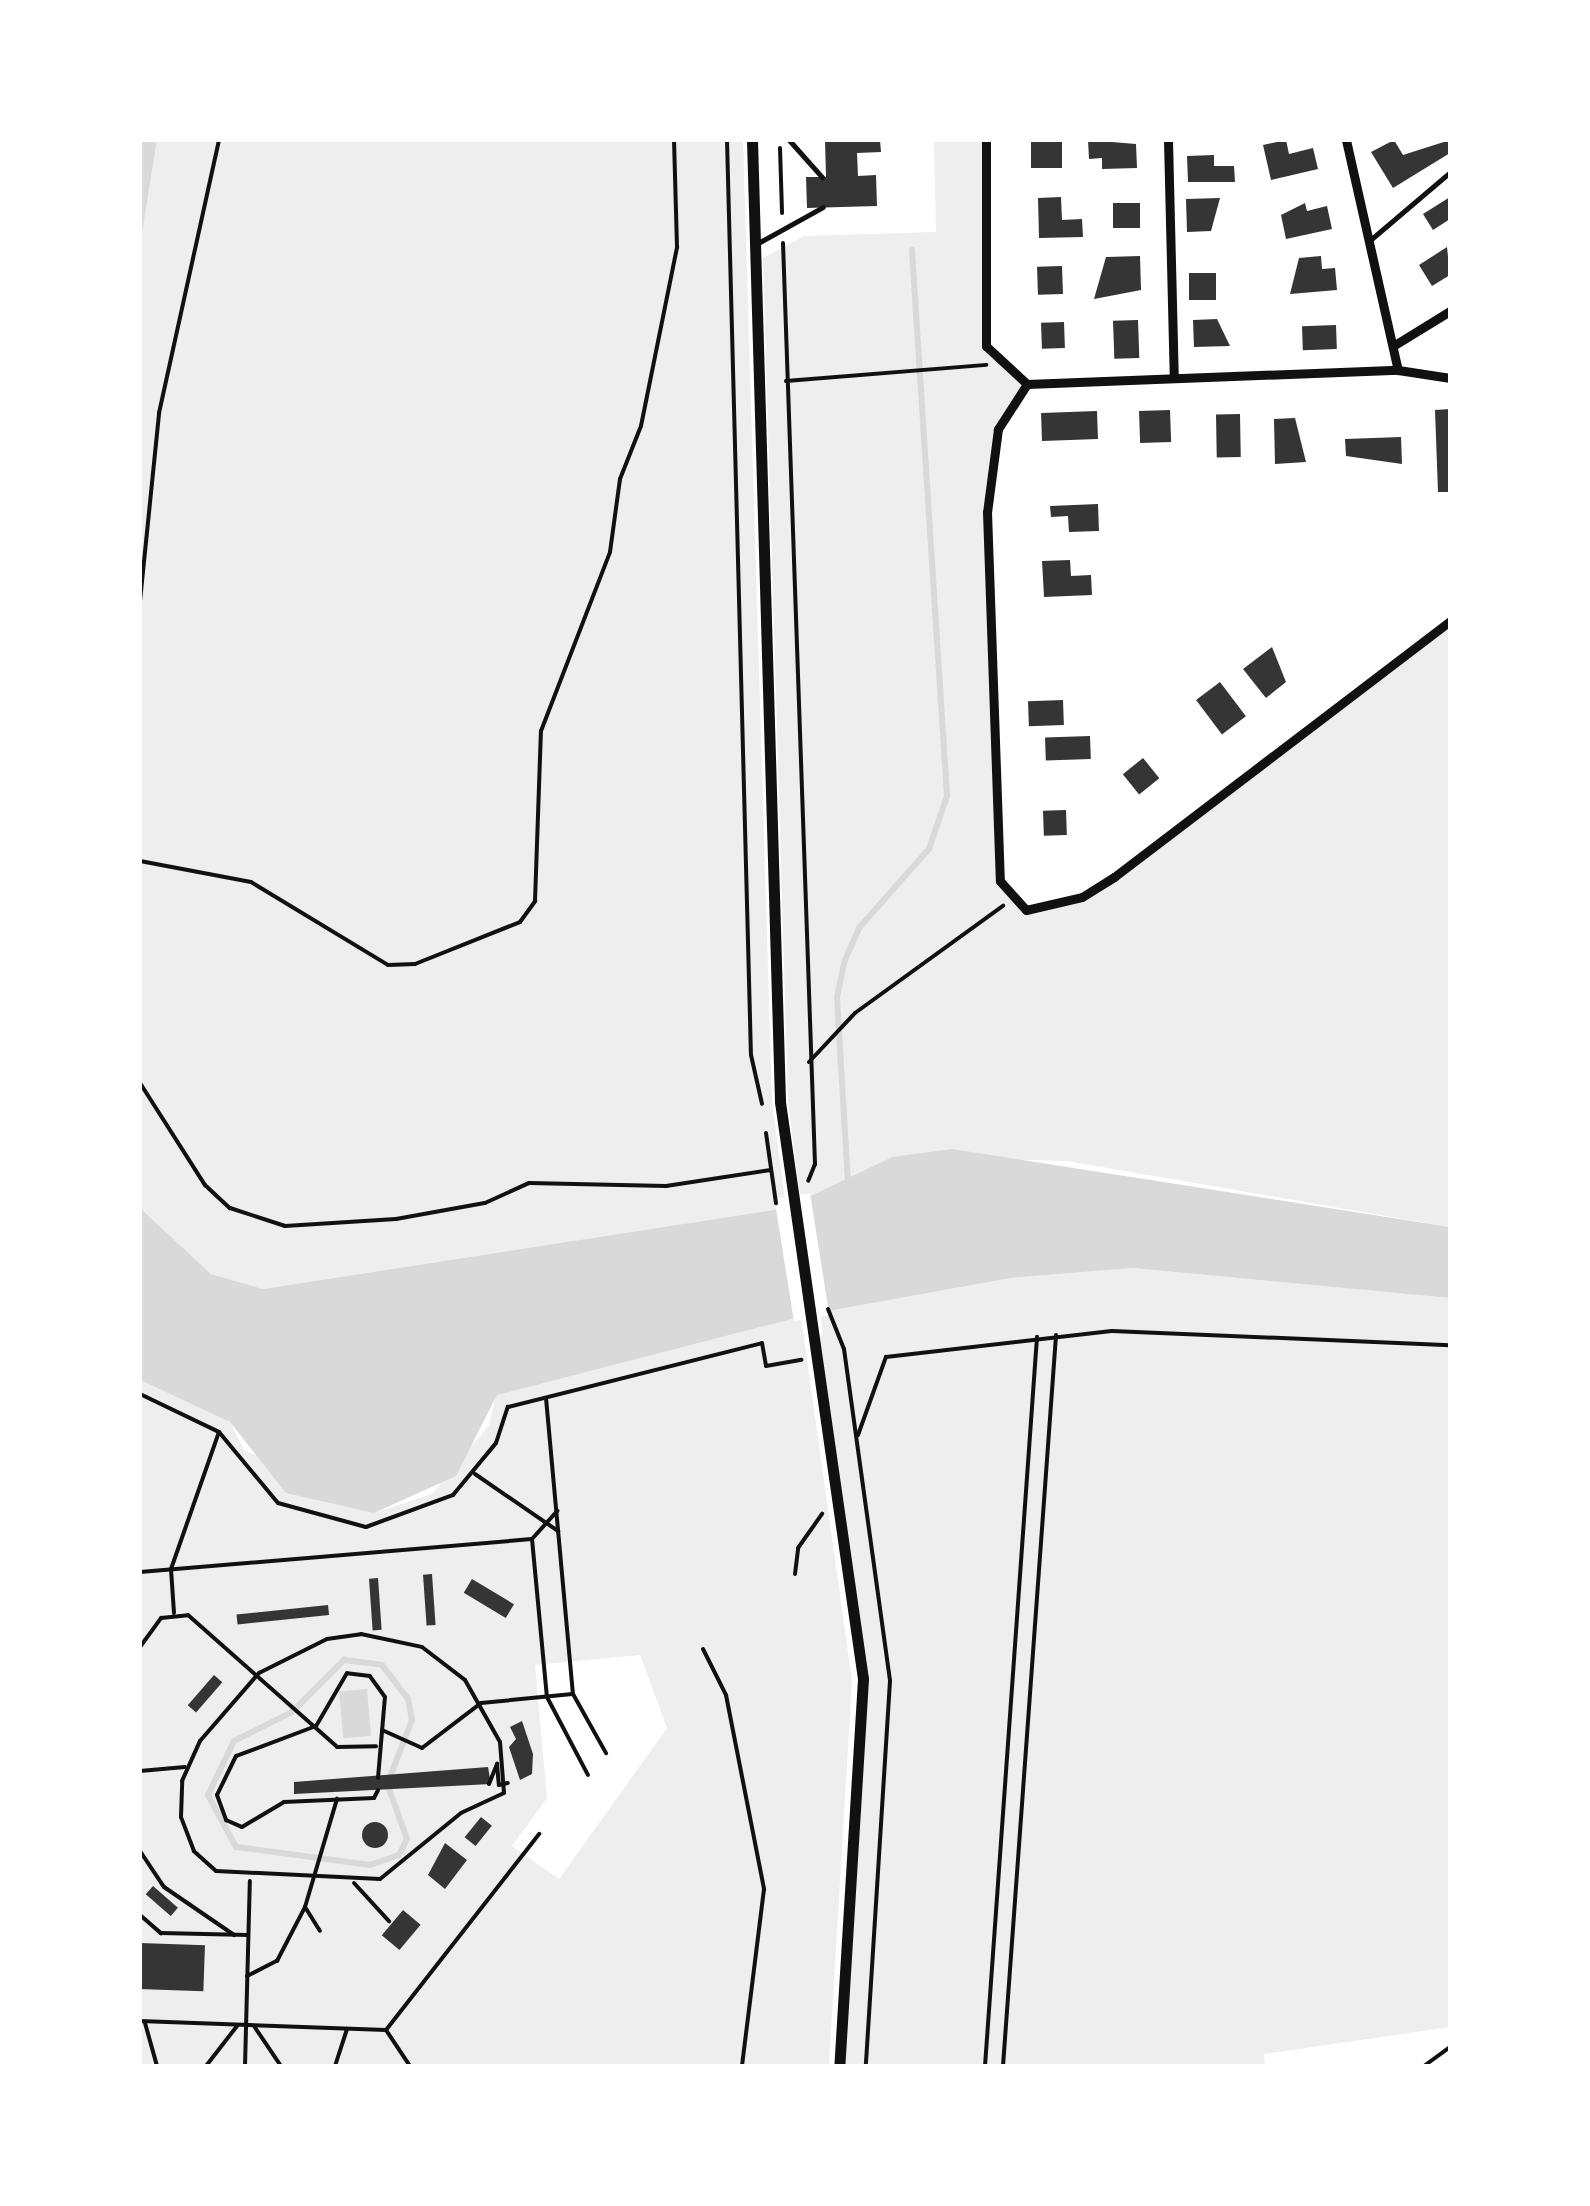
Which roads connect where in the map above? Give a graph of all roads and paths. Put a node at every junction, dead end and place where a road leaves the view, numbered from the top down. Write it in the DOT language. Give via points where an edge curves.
graph roads {
  1 [pos="220,140"];
  2 [pos="674,140"];
  3 [pos="728,140"];
  4 [pos="752,140"];
  5 [pos="780,140"];
  6 [pos="789,140"];
  7 [pos="986,140"];
  8 [pos="1168,140"];
  9 [pos="1346,140"];
  10 [pos="1450,172"];
  11 [pos="822,176"];
  12 [pos="823,208"];
  13 [pos="782,230"];
  14 [pos="1369,241"];
  15 [pos="755,244"];
  16 [pos="1450,311"];
  17 [pos="1392,346"];
  18 [pos="1004,363"];
  19 [pos="1398,370"];
  20 [pos="1174,378"];
  21 [pos="1450,378"];
  22 [pos="786,381"];
  23 [pos="1026,384"];
  24 [pos="140,601"];
  25 [pos="1450,621"];
  26 [pos="140,861"];
  27 [pos="1010,900"];
  28 [pos="806,1066"];
  29 [pos="140,1083"];
  30 [pos="771,1170"];
  31 [pos="808,1182"];
  32 [pos="774,1188"];
  33 [pos="832,1334"];
  34 [pos="1056,1335"];
  35 [pos="1037,1337"];
  36 [pos="1450,1345"];
  37 [pos="844,1348"];
  38 [pos="800,1350"];
  39 [pos="801,1360"];
  40 [pos="804,1376"];
  41 [pos="140,1394"];
  42 [pos="546,1398"];
  43 [pos="219,1432"];
  44 [pos="857,1440"];
  45 [pos="475,1474"];
  46 [pos="820,1493"];
  47 [pos="557,1511"];
  48 [pos="546,1523"];
  49 [pos="559,1532"];
  50 [pos="532,1539"];
  51 [pos="170,1569"];
  52 [pos="140,1572"];
  53 [pos="795,1574"];
  54 [pos="174,1613"];
  55 [pos="140,1648"];
  56 [pos="702,1649"];
  57 [pos="259,1673"];
  58 [pos="573,1694"];
  59 [pos="548,1696"];
  60 [pos="481,1703"];
  61 [pos="316,1726"];
  62 [pos="382,1730"];
  63 [pos="376,1746"];
  64 [pos="606,1753"];
  65 [pos="186,1767"];
  66 [pos="140,1771"];
  67 [pos="588,1774"];
  68 [pos="378,1778"];
  69 [pos="508,1783"];
  70 [pos="489,1784"];
  71 [pos="378,1790"];
  72 [pos="337,1800"];
  73 [pos="539,1834"];
  74 [pos="140,1851"];
  75 [pos="250,1879"];
  76 [pos="318,1881"];
  77 [pos="354,1883"];
  78 [pos="305,1907"];
  79 [pos="140,1915"];
  80 [pos="390,1921"];
  81 [pos="320,1931"];
  82 [pos="234,1935"];
  83 [pos="248,1935"];
  84 [pos="247,1976"];
  85 [pos="143,2022"];
  86 [pos="237,2025"];
  87 [pos="246,2025"];
  88 [pos="254,2026"];
  89 [pos="347,2029"];
  90 [pos="386,2030"];
  91 [pos="1450,2047"];
  92 [pos="157,2066"];
  93 [pos="206,2066"];
  94 [pos="244,2066"];
  95 [pos="281,2066"];
  96 [pos="336,2066"];
  97 [pos="410,2066"];
  98 [pos="742,2066"];
  99 [pos="840,2066"];
  100 [pos="985,2066"];
  101 [pos="1003,2066"];
  102 [pos="1424,2066"];
  1 -- 24 [label="path" via="159,413"];
  2 -- 26 [label="path" via="677,246 642,426 620,479 610,552 542,731 540,878 520,922 415,964 388,966 251,882"];
  3 -- 30 [label="path" via="752,1056"];
  4 -- 15 [label="street"];
  5 -- 13 [label="path"];
  6 -- 11 [label="lane"];
  7 -- 18 [label="street" via="986,346"];
  8 -- 20 [label="street"];
  9 -- 14 [label="street"];
  10 -- 14 [label="lane"];
  12 -- 13 [label="lane"];
  13 -- 15 [label="lane"];
  13 -- 22 [label="path"];
  14 -- 17 [label="street"];
  15 -- 99 [label="street" via="780,1102 862,1679"];
  16 -- 17 [label="street"];
  17 -- 19 [label="street"];
  18 -- 22 [label="path"];
  18 -- 23 [label="street"];
  19 -- 20 [label="street"];
  19 -- 21 [label="street"];
  20 -- 23 [label="street"];
  22 -- 28 [label="path"];
  23 -- 27 [label="street" via="998,428 987,512 1000,880"];
  25 -- 27 [label="street" via="1114,877 1082,897 1026,910"];
  27 -- 28 [label="path" via="855,1012"];
  28 -- 31 [label="path"];
  29 -- 30 [label="path" via="205,1185 230,1208 285,1226 414,1216 484,1203 529,1183 666,1186"];
  30 -- 32 [label="path"];
  33 -- 37 [label="path"];
  34 -- 35 [label="path"];
  34 -- 36 [label="path"];
  34 -- 101 [label="path"];
  35 -- 44 [label="path" via="886,1357"];
  35 -- 100 [label="path"];
  38 -- 39 [label="path"];
  39 -- 40 [label="path"];
  39 -- 42 [label="path" via="766,1366 762,1342"];
  41 -- 43 [label="path"];
  42 -- 45 [label="path" via="508,1407"];
  42 -- 47 [label="path"];
  43 -- 45 [label="path" via="278,1503 335,1526 426,1512"];
  43 -- 51 [label="path"];
  45 -- 48 [label="path"];
  46 -- 53 [label="path" via="820,1523 798,1548"];
  47 -- 48 [label="path"];
  47 -- 49 [label="path"];
  48 -- 49 [label="path"];
  48 -- 50 [label="path"];
  49 -- 58 [label="path"];
  50 -- 51 [label="path"];
  50 -- 59 [label="path"];
  51 -- 52 [label="path"];
  51 -- 54 [label="path"];
  54 -- 55 [label="path"];
  54 -- 57 [label="path"];
  56 -- 98 [label="path" via="726,1696 764,1888"];
  57 -- 60 [label="path" via="327,1639 394,1638 445,1661"];
  57 -- 61 [label="path"];
  57 -- 65 [label="path"];
  58 -- 59 [label="path"];
  58 -- 64 [label="path"];
  59 -- 60 [label="path"];
  59 -- 67 [label="path"];
  60 -- 62 [label="path" via="418,1747"];
  60 -- 69 [label="path"];
  61 -- 62 [label="path" via="336,1680 359,1672 382,1690"];
  61 -- 63 [label="path" via="340,1749"];
  61 -- 72 [label="path" via="236,1756 220,1777 218,1804 226,1820 251,1827 284,1802"];
  62 -- 63 [label="path"];
  63 -- 68 [label="path"];
  65 -- 66 [label="path"];
  65 -- 75 [label="path" via="181,1817 194,1852 216,1871"];
  69 -- 70 [label="path" via="500,1784 497,1764"];
  69 -- 77 [label="path" via="449,1822 402,1870"];
  71 -- 72 [label="path" via="374,1798"];
  72 -- 76 [label="path"];
  73 -- 90 [label="path"];
  74 -- 82 [label="path" via="164,1887"];
  75 -- 76 [label="path"];
  75 -- 83 [label="path"];
  76 -- 77 [label="path"];
  76 -- 78 [label="path"];
  77 -- 80 [label="path"];
  78 -- 81 [label="path"];
  78 -- 84 [label="path" via="277,1961"];
  79 -- 82 [label="path" via="161,1933"];
  82 -- 83 [label="path"];
  83 -- 84 [label="path"];
  84 -- 87 [label="path"];
  85 -- 86 [label="path"];
  85 -- 92 [label="path"];
  86 -- 87 [label="path"];
  86 -- 93 [label="path"];
  87 -- 88 [label="path"];
  87 -- 94 [label="path"];
  88 -- 89 [label="path"];
  88 -- 95 [label="path"];
  89 -- 90 [label="path"];
  89 -- 96 [label="path"];
  90 -- 97 [label="path"];
  91 -- 102 [label="path"];
}
